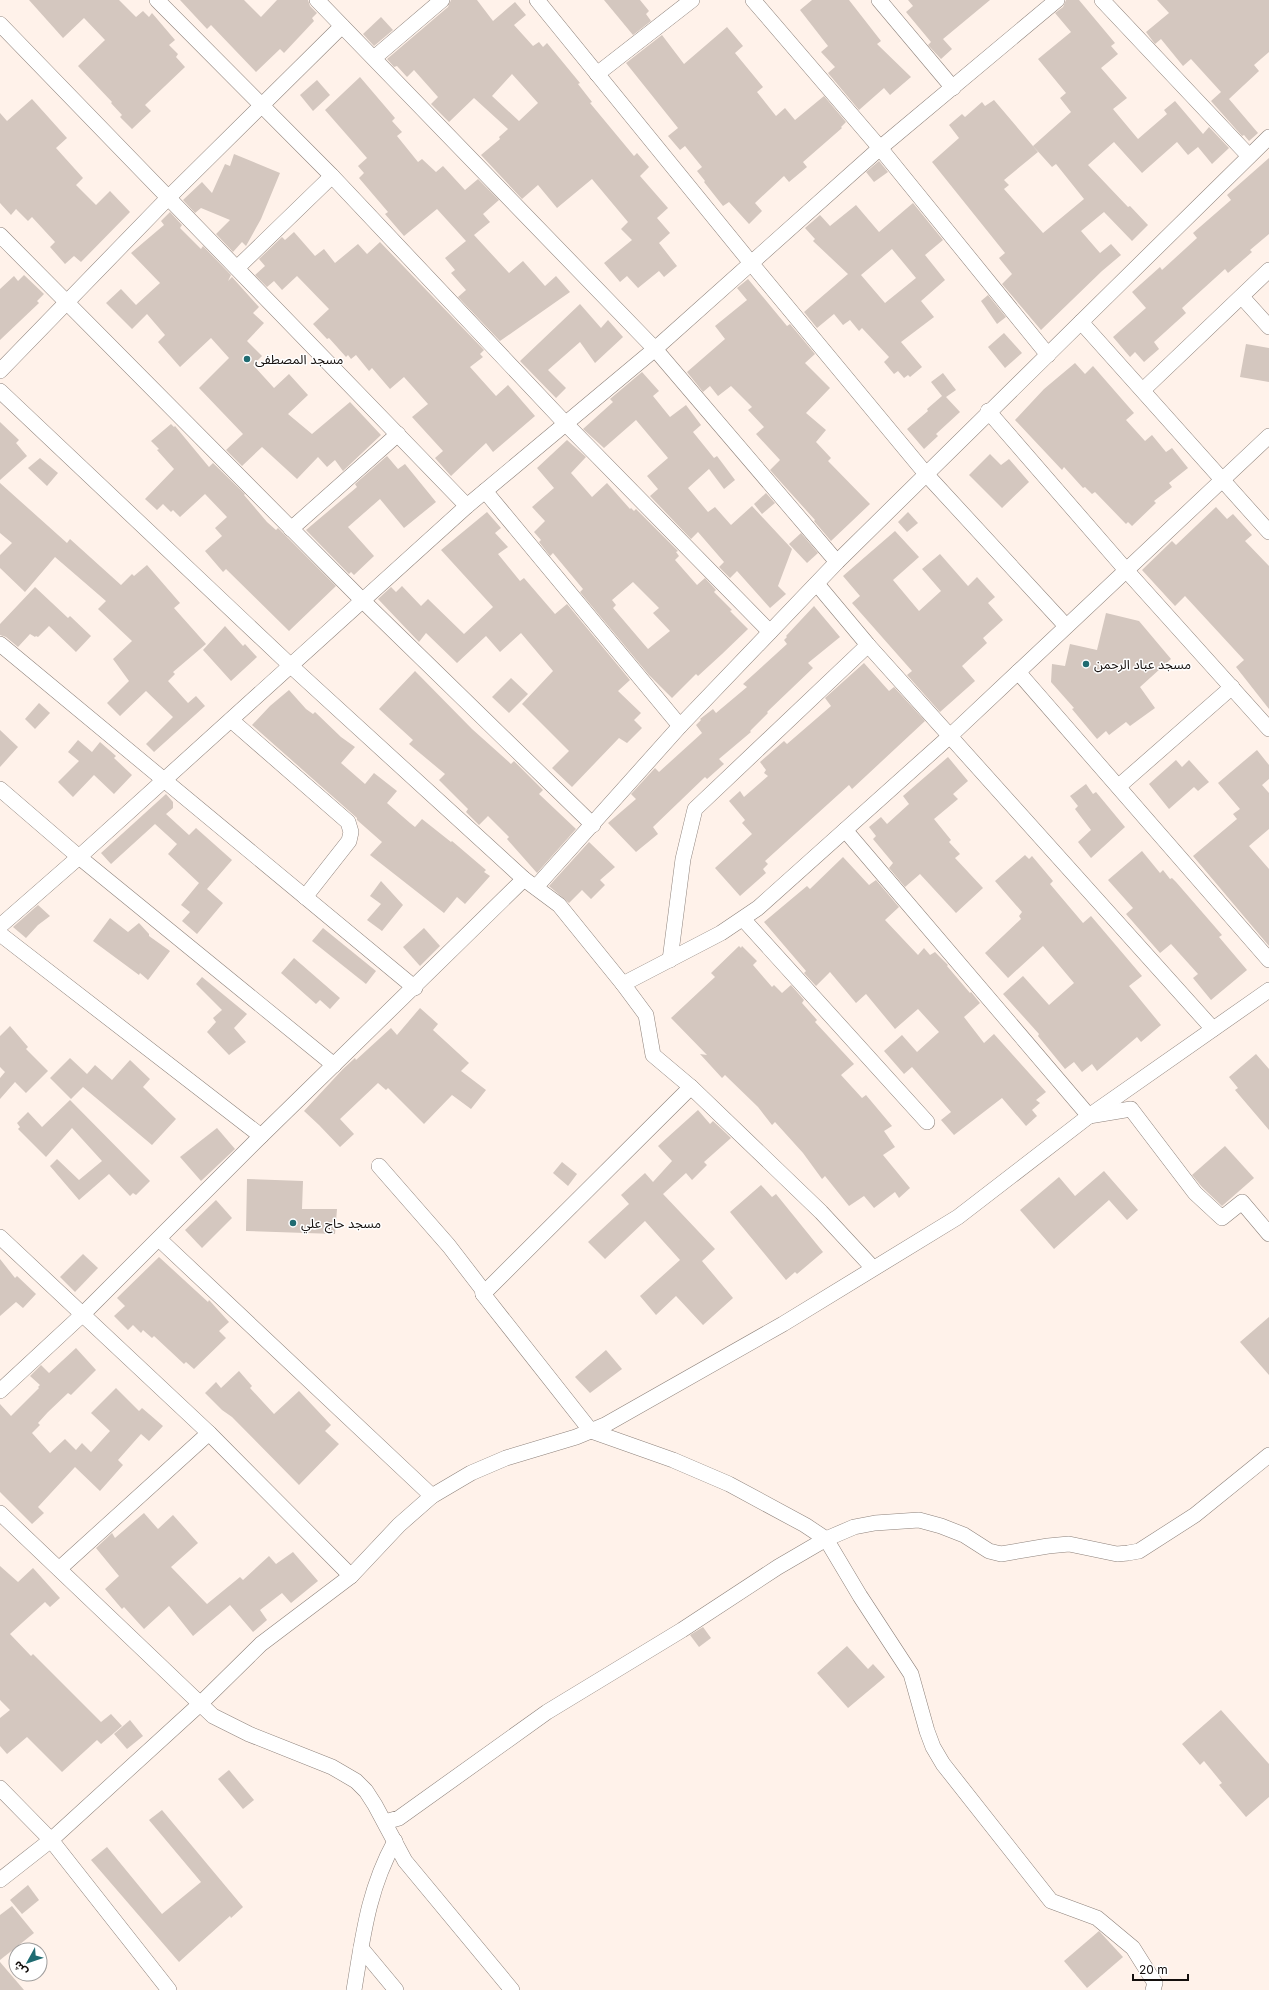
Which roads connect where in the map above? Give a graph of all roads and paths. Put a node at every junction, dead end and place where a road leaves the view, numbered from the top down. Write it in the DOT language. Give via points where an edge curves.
graph roads {
  1 [pos="157,0"];
  2 [pos="317,0"];
  3 [pos="442,0"];
  4 [pos="537,0"];
  5 [pos="692,0"];
  6 [pos="753,0"];
  7 [pos="878,0"];
  8 [pos="1057,0"];
  9 [pos="1102,0"];
  10 [pos="0,24"];
  11 [pos="342,26"];
  12 [pos="374,58"];
  13 [pos="597,74"];
  14 [pos="953,88"];
  15 [pos="262,105"];
  16 [pos="1269,137"];
  17 [pos="880,148"];
  18 [pos="1249,156"];
  19 [pos="332,176"];
  20 [pos="168,198"];
  21 [pos="0,235"];
  22 [pos="751,263"];
  23 [pos="237,268"];
  24 [pos="1269,270"];
  25 [pos="1242,297"];
  26 [pos="67,302"];
  27 [pos="1081,322"];
  28 [pos="1269,327"];
  29 [pos="655,349"];
  30 [pos="1048,355"];
  31 [pos="0,371"];
  32 [pos="1143,390"];
  33 [pos="0,391"];
  34 [pos="988,411"];
  35 [pos="565,423"];
  36 [pos="398,434"];
  37 [pos="1269,436"];
  38 [pos="926,474"];
  39 [pos="1224,480"];
  40 [pos="485,491"];
  41 [pos="467,506"];
  42 [pos="291,529"];
  43 [pos="1269,532"];
  44 [pos="836,562"];
  45 [pos="1126,570"];
  46 [pos="817,584"];
  47 [pos="362,600"];
  48 [pos="1066,626"];
  49 [pos="770,632"];
  50 [pos="0,644"];
  51 [pos="868,645"];
  52 [pos="291,666"];
  53 [pos="1018,672"];
  54 [pos="1232,687"];
  55 [pos="231,720"];
  56 [pos="680,726"];
  57 [pos="1269,729"];
  58 [pos="950,736"];
  59 [pos="164,780"];
  60 [pos="1119,786"];
  61 [pos="0,789"];
  62 [pos="593,826"];
  63 [pos="845,830"];
  64 [pos="80,857"];
  65 [pos="530,883"];
  66 [pos="305,897"];
  67 [pos="743,919"];
  68 [pos="0,926"];
  69 [pos="0,934"];
  70 [pos="670,960"];
  71 [pos="1269,960"];
  72 [pos="624,984"];
  73 [pos="415,988"];
  74 [pos="1269,990"];
  75 [pos="1213,1029"];
  76 [pos="334,1065"];
  77 [pos="691,1087"];
  78 [pos="1089,1116"];
  79 [pos="927,1122"];
  80 [pos="261,1136"];
  81 [pos="380,1166"];
  82 [pos="1269,1234"];
  83 [pos="0,1237"];
  84 [pos="159,1239"];
  85 [pos="873,1268"];
  86 [pos="483,1294"];
  87 [pos="83,1314"];
  88 [pos="0,1391"];
  89 [pos="591,1431"];
  90 [pos="209,1433"];
  91 [pos="1269,1455"];
  92 [pos="432,1496"];
  93 [pos="0,1513"];
  94 [pos="826,1539"];
  95 [pos="59,1569"];
  96 [pos="352,1576"];
  97 [pos="200,1704"];
  98 [pos="0,1788"];
  99 [pos="385,1822"];
  100 [pos="51,1840"];
  101 [pos="395,1841"];
  102 [pos="0,1880"];
  103 [pos="361,1948"];
  104 [pos="169,1990"];
  105 [pos="354,1990"];
  106 [pos="396,1990"];
  107 [pos="512,1990"];
  108 [pos="1153,1990"];
  1 -- 15 [label="street"];
  2 -- 11 [label="street"];
  3 -- 12 [label="street"];
  4 -- 13 [label="street"];
  5 -- 13 [label="street"];
  6 -- 17 [label="street"];
  7 -- 14 [label="street"];
  8 -- 14 [label="street"];
  9 -- 18 [label="street"];
  10 -- 20 [label="street"];
  11 -- 12 [label="street"];
  11 -- 15 [label="street"];
  12 -- 29 [label="street"];
  13 -- 22 [label="street"];
  14 -- 17 [label="street"];
  15 -- 19 [label="street"];
  15 -- 20 [label="street"];
  16 -- 18 [label="street"];
  17 -- 22 [label="street"];
  17 -- 30 [label="street"];
  18 -- 27 [label="street"];
  19 -- 23 [label="street"];
  19 -- 35 [label="street"];
  20 -- 23 [label="street"];
  20 -- 26 [label="street"];
  21 -- 26 [label="street"];
  22 -- 29 [label="street"];
  22 -- 38 [label="street"];
  23 -- 36 [label="street"];
  24 -- 25 [label="street"];
  25 -- 28 [label="street"];
  25 -- 32 [label="street"];
  26 -- 31 [label="street"];
  26 -- 42 [label="street"];
  27 -- 30 [label="street"];
  27 -- 32 [label="street"];
  29 -- 35 [label="street"];
  29 -- 44 [label="street"];
  30 -- 34 [label="street"];
  32 -- 39 [label="street"];
  33 -- 52 [label="street"];
  34 -- 38 [label="street"];
  34 -- 45 [label="street"];
  35 -- 40 [label="street"];
  35 -- 49 [label="street"];
  36 -- 41 [label="street"];
  36 -- 42 [label="street"];
  37 -- 39 [label="street"];
  38 -- 44 [label="street"];
  38 -- 48 [label="street"];
  39 -- 43 [label="street"];
  39 -- 45 [label="street"];
  40 -- 41 [label="street"];
  40 -- 56 [label="street"];
  41 -- 47 [label="street"];
  42 -- 47 [label="street"];
  44 -- 46 [label="street"];
  45 -- 48 [label="street"];
  45 -- 54 [label="street"];
  46 -- 49 [label="street"];
  46 -- 51 [label="street"];
  47 -- 52 [label="street"];
  47 -- 62 [label="street"];
  48 -- 53 [label="street"];
  49 -- 56 [label="street"];
  50 -- 59 [label="street"];
  51 -- 58 [label="street"];
  51 -- 70 [label="street" via="695,809 683,859"];
  52 -- 55 [label="street"];
  52 -- 65 [label="street"];
  53 -- 58 [label="street"];
  53 -- 60 [label="street"];
  54 -- 57 [label="street"];
  54 -- 60 [label="street"];
  55 -- 59 [label="street"];
  55 -- 66 [label="street" via="348,822 351,832 349,841"];
  56 -- 62 [label="street"];
  58 -- 63 [label="street"];
  58 -- 75 [label="street"];
  59 -- 64 [label="street"];
  59 -- 66 [label="street"];
  60 -- 71 [label="street"];
  61 -- 64 [label="street"];
  62 -- 65 [label="street"];
  63 -- 67 [label="street"];
  63 -- 78 [label="street"];
  64 -- 68 [label="street"];
  64 -- 76 [label="street"];
  65 -- 72 [label="street" via="559,905"];
  65 -- 73 [label="street"];
  66 -- 73 [label="street"];
  67 -- 70 [label="street"];
  67 -- 79 [label="street"];
  69 -- 80 [label="street"];
  70 -- 72 [label="street"];
  72 -- 77 [label="street" via="646,1015 653,1055"];
  73 -- 76 [label="street"];
  74 -- 75 [label="street"];
  75 -- 78 [label="street"];
  76 -- 80 [label="street"];
  77 -- 85 [label="street" via="821,1212"];
  77 -- 86 [label="street"];
  78 -- 82 [label="street" via="1132,1109 1195,1193 1222,1218 1242,1202"];
  78 -- 85 [label="street" via="958,1217"];
  80 -- 84 [label="street"];
  81 -- 86 [label="street" via="449,1246 482,1289"];
  83 -- 87 [label="street"];
  84 -- 87 [label="street"];
  84 -- 92 [label="street"];
  85 -- 89 [label="street" via="783,1324"];
  86 -- 89 [label="street"];
  87 -- 88 [label="street"];
  87 -- 90 [label="street"];
  89 -- 92 [label="street" via="506,1458 471,1473"];
  89 -- 94 [label="street" via="673,1460 728,1484"];
  90 -- 95 [label="street"];
  90 -- 96 [label="street"];
  91 -- 94 [label="street" via="1195,1514 1139,1551 1117,1554 1069,1544 1001,1554 989,1551 964,1535 919,1520 854,1527"];
  92 -- 96 [label="street" via="399,1526"];
  93 -- 95 [label="street"];
  94 -- 99 [label="street" via="778,1566 682,1630 547,1712 399,1818"];
  94 -- 108 [label="street" via="912,1674 932,1747 943,1764 1052,1901 1097,1918 1134,1948 1155,1983"];
  95 -- 97 [label="street"];
  96 -- 97 [label="street" via="261,1644"];
  97 -- 99 [label="street" via="221,1721 332,1767 356,1781 366,1791"];
  97 -- 100 [label="street"];
  98 -- 100 [label="street"];
  99 -- 101 [label="street"];
  100 -- 102 [label="street"];
  100 -- 104 [label="street"];
  101 -- 103 [label="street" via="383,1862 371,1896"];
  101 -- 107 [label="street" via="405,1861"];
  103 -- 105 [label="street"];
  103 -- 106 [label="street"];
}
